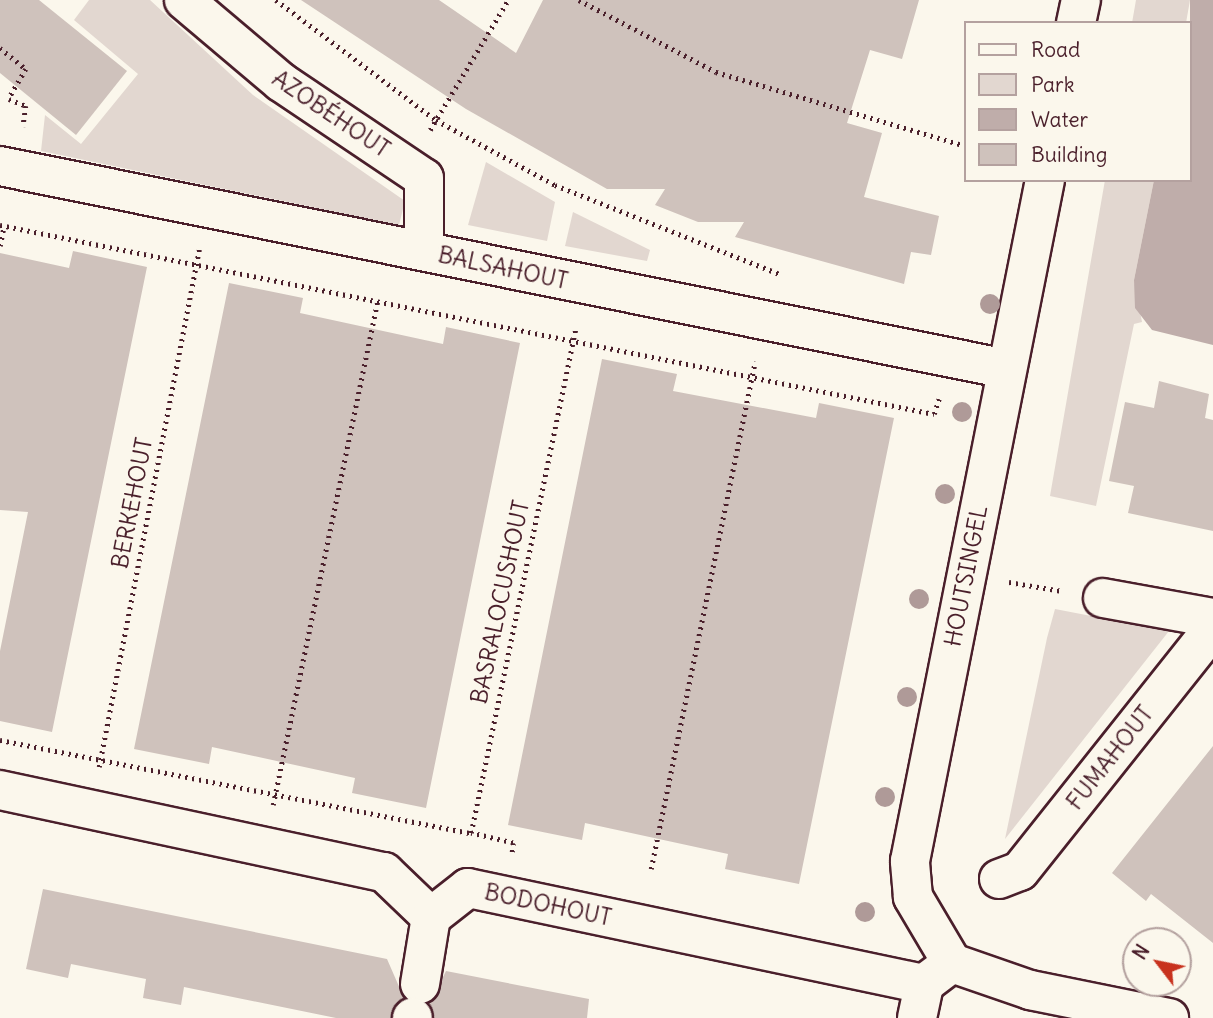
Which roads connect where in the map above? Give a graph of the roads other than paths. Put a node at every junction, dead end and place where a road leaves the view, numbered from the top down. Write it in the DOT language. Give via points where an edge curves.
graph roads {
  1 [pos="184,0"];
  2 [pos="1081,0"];
  3 [pos="1076,21"];
  4 [pos="0,166"];
  5 [pos="1045,182"];
  6 [pos="424,251"];
  7 [pos="1007,369"];
  8 [pos="1103,598"];
  9 [pos="1213,618"];
  10 [pos="1213,628"];
  11 [pos="0,790"];
  12 [pos="999,879"];
  13 [pos="431,918"];
  14 [pos="931,989"];
  15 [pos="415,1006"];
  16 [pos="1169,1018"];
  1 -- 6 [label="street, AZOBÉHOUT" via="281,82 424,178"];
  2 -- 3 [label="street"];
  4 -- 6 [label="street, BALSAHOUT"];
  5 -- 7 [label="street, HOUTSINGEL"];
  6 -- 7 [label="street, BALSAHOUT"];
  7 -- 14 [label="street, HOUTSINGEL" via="910,861"];
  8 -- 9 [label="street"];
  10 -- 12 [label="street, FUMAHOUT" via="1020,871"];
  11 -- 13 [label="street" via="92,806 384,872"];
  13 -- 14 [label="street, BODOHOUT" via="468,888"];
  13 -- 15 [label="street"];
  14 -- 16 [label="street, BODOHOUT" via="1030,990"];
}
